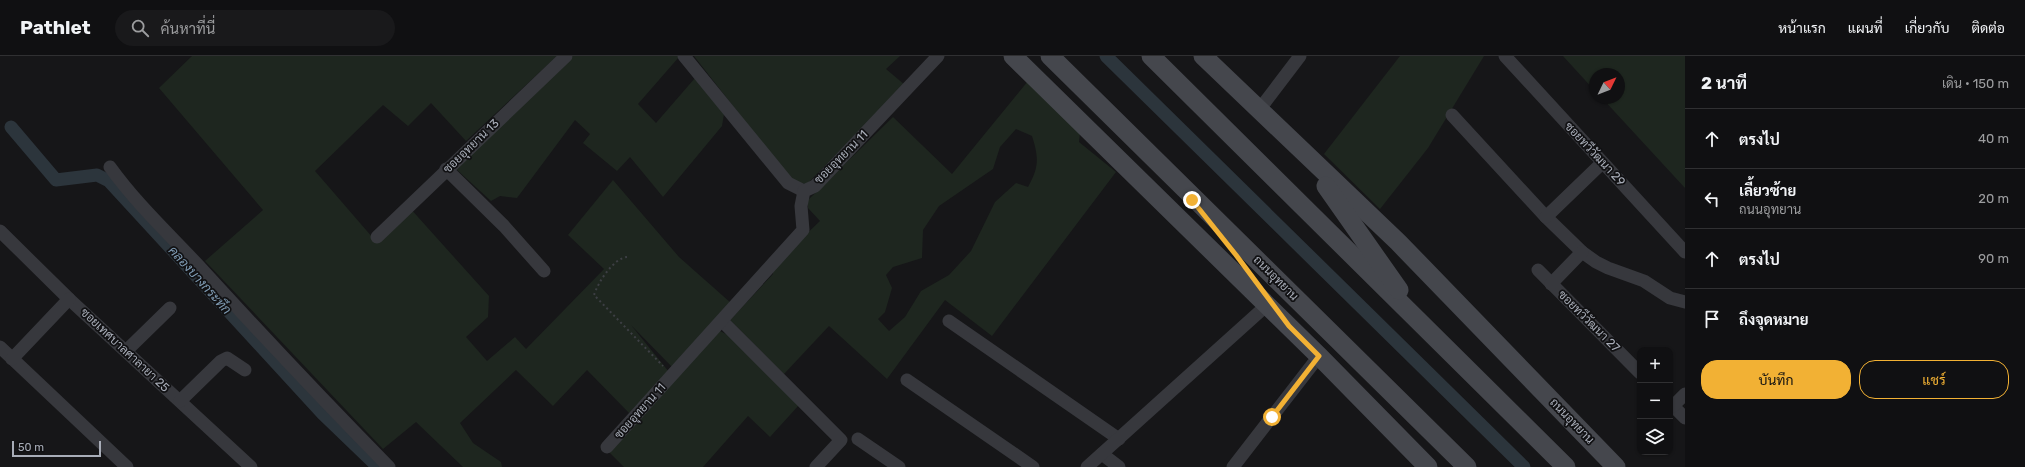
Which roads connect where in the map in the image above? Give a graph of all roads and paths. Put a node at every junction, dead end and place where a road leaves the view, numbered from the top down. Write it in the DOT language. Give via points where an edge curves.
graph roads {
  1 [pos="566,56"];
  2 [pos="684,56"];
  3 [pos="938,56"];
  4 [pos="1014,56"];
  5 [pos="1050,56"];
  6 [pos="1151,56"];
  7 [pos="1203,56"];
  8 [pos="1300,56"];
  9 [pos="1505,56"];
  10 [pos="1259,110"];
  11 [pos="1452,115"];
  12 [pos="1300,149"];
  13 [pos="1602,163"];
  14 [pos="110,168"];
  15 [pos="446,169"];
  16 [pos="1175,178"];
  17 [pos="804,190"];
  18 [pos="1546,217"];
  19 [pos="0,231"];
  20 [pos="377,237"];
  21 [pos="1582,252"];
  22 [pos="1685,252"];
  23 [pos="627,257"];
  24 [pos="1538,270"];
  25 [pos="544,271"];
  26 [pos="1551,284"];
  27 [pos="70,299"];
  28 [pos="1685,302"];
  29 [pos="1266,305"];
  30 [pos="170,308"];
  31 [pos="722,320"];
  32 [pos="949,321"];
  33 [pos="1420,323"];
  34 [pos="1289,326"];
  35 [pos="0,347"];
  36 [pos="126,351"];
  37 [pos="1319,356"];
  38 [pos="12,359"];
  39 [pos="244,370"];
  40 [pos="1637,370"];
  41 [pos="672,376"];
  42 [pos="907,380"];
  43 [pos="1685,394"];
  44 [pos="180,401"];
  45 [pos="1673,403"];
  46 [pos="1673,407"];
  47 [pos="1685,418"];
  48 [pos="858,438"];
  49 [pos="1119,439"];
  50 [pos="607,447"];
  51 [pos="1102,454"];
  52 [pos="126,467"];
  53 [pos="251,467"];
  54 [pos="389,467"];
  55 [pos="816,467"];
  56 [pos="899,467"];
  57 [pos="1033,467"];
  58 [pos="1087,467"];
  59 [pos="1119,467"];
  60 [pos="1233,467"];
  61 [pos="1428,467"];
  62 [pos="1467,467"];
  63 [pos="1566,467"];
  64 [pos="1616,467"];
  1 -- 15 [label="street, ซอยอุทยาน 13"];
  2 -- 17 [label="street" via="788,183"];
  3 -- 17 [label="street, ซอยอุทยาน 11" via="826,175 815,186"];
  4 -- 29 [label="main road"];
  5 -- 16 [label="main road, ถนนอุทยาน"];
  6 -- 33 [label="main road"];
  7 -- 10 [label="main road, ถนนอุทยาน"];
  8 -- 10 [label="street"];
  9 -- 13 [label="street, ซอยทวีวัฒนา 29"];
  10 -- 12 [label="main road, ถนนอุทยาน"];
  11 -- 18 [label="street"];
  12 -- 33 [label="main road"];
  12 -- 64 [label="main road, ถนนอุทยาน" via="1438,282"];
  13 -- 18 [label="street"];
  13 -- 22 [label="street, ซอยทวีวัฒนา 29"];
  14 -- 54 [label="street" via="138,204 197,264 280,356"];
  15 -- 20 [label="street, ซอยอุทยาน 13"];
  15 -- 25 [label="street" via="504,226"];
  16 -- 34 [label="main road"];
  16 -- 62 [label="main road, ถนนอุทยาน"];
  17 -- 31 [label="street, ซอยอุทยาน 11" via="801,206 803,230"];
  18 -- 21 [label="street"];
  19 -- 27 [label="street, ซอยเทศบาลศาลายา 25"];
  21 -- 26 [label="street"];
  21 -- 28 [label="street" via="1596,262 1644,281 1670,298"];
  23 -- 41 [label="path" via="621,258 598,283 594,295"];
  24 -- 26 [label="street, ซอยทวีวัฒนา 27"];
  26 -- 40 [label="street, ซอยทวีวัฒนา 27"];
  27 -- 36 [label="street, ซอยเทศบาลศาลายา 25"];
  27 -- 38 [label="street"];
  29 -- 34 [label="main road"];
  29 -- 49 [label="street"];
  30 -- 36 [label="street"];
  31 -- 41 [label="street, ซอยอุทยาน 11"];
  31 -- 55 [label="street" via="841,440"];
  32 -- 49 [label="street"];
  33 -- 63 [label="main road"];
  34 -- 37 [label="main road"];
  35 -- 38 [label="street"];
  36 -- 44 [label="street, ซอยเทศบาลศาลายา 25"];
  37 -- 60 [label="street"];
  37 -- 61 [label="main road"];
  38 -- 52 [label="street"];
  39 -- 44 [label="street" via="226,358"];
  41 -- 50 [label="street, ซอยอุทยาน 11"];
  42 -- 57 [label="street"];
  43 -- 45 [label="street"];
  44 -- 53 [label="street, ซอยเทศบาลศาลายา 25"];
  46 -- 47 [label="street"];
  48 -- 56 [label="street"];
  49 -- 51 [label="street"];
  51 -- 58 [label="street"];
  51 -- 59 [label="street"];
}
